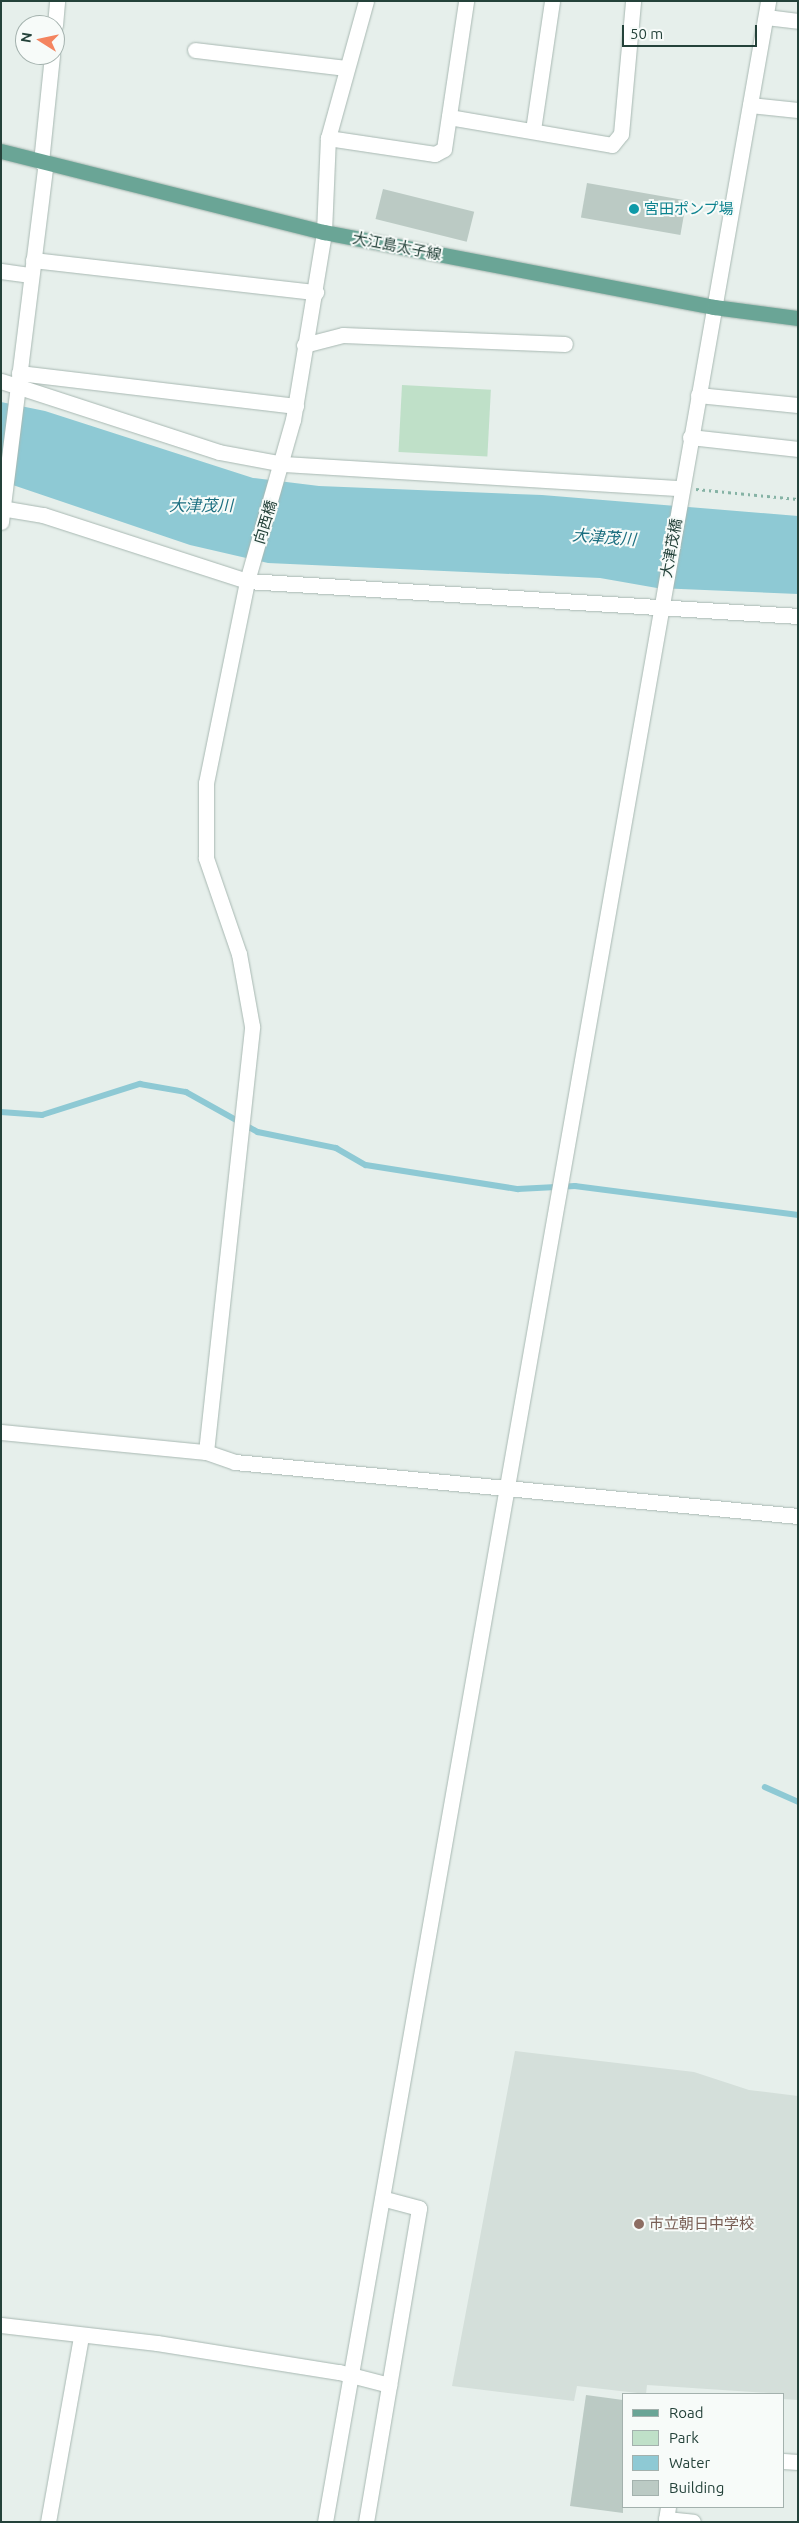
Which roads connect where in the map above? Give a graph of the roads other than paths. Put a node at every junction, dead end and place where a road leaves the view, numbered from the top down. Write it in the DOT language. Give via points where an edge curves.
graph roads {
  1 [pos="57,1"];
  2 [pos="366,1"];
  3 [pos="466,1"];
  4 [pos="552,1"];
  5 [pos="633,1"];
  6 [pos="768,1"];
  7 [pos="56,15"];
  8 [pos="766,17"];
  9 [pos="798,21"];
  10 [pos="195,50"];
  11 [pos="51,65"];
  12 [pos="345,68"];
  13 [pos="750,105"];
  14 [pos="798,110"];
  15 [pos="449,117"];
  16 [pos="534,130"];
  17 [pos="328,138"];
  18 [pos="1,151"];
  19 [pos="43,162"];
  20 [pos="324,232"];
  21 [pos="33,260"];
  22 [pos="1,271"];
  23 [pos="31,275"];
  24 [pos="316,292"];
  25 [pos="714,307"];
  26 [pos="798,318"];
  27 [pos="565,344"];
  28 [pos="304,345"];
  29 [pos="18,378"];
  30 [pos="1,382"];
  31 [pos="698,395"];
  32 [pos="798,405"];
  33 [pos="296,406"];
  34 [pos="690,437"];
  35 [pos="798,449"];
  36 [pos="283,464"];
  37 [pos="681,488"];
  38 [pos="2,513"];
  39 [pos="247,581"];
  40 [pos="661,608"];
  41 [pos="798,616"];
  42 [pos="1,1432"];
  43 [pos="206,1452"];
  44 [pos="507,1488"];
  45 [pos="798,1516"];
  46 [pos="382,2198"];
  47 [pos="1,2325"];
  48 [pos="80,2336"];
  49 [pos="350,2377"];
  50 [pos="388,2386"];
  51 [pos="784,2461"];
  52 [pos="798,2462"];
  53 [pos="668,2508"];
  54 [pos="48,2522"];
  55 [pos="325,2522"];
  56 [pos="366,2522"];
  57 [pos="693,2522"];
  1 -- 7 [label="street"];
  2 -- 12 [label="street, 向西橋"];
  3 -- 15 [label="street"];
  4 -- 16 [label="street"];
  5 -- 16 [label="street" via="621,134 612,145"];
  6 -- 8 [label="street, 大津茂橋"];
  8 -- 9 [label="street"];
  8 -- 13 [label="street, 大津茂橋"];
  10 -- 12 [label="street"];
  11 -- 19 [label="street"];
  12 -- 17 [label="street, 向西橋"];
  13 -- 14 [label="street"];
  13 -- 25 [label="street, 大津茂橋"];
  15 -- 16 [label="street"];
  15 -- 17 [label="street" via="444,149 434,154"];
  17 -- 20 [label="street, 向西橋"];
  18 -- 19 [label="main road, 大江島太子線"];
  19 -- 20 [label="main road, 大江島太子線"];
  19 -- 21 [label="street"];
  20 -- 24 [label="street, 向西橋"];
  20 -- 25 [label="main road, 大江島太子線"];
  21 -- 23 [label="street"];
  21 -- 24 [label="street"];
  22 -- 23 [label="street"];
  23 -- 29 [label="street"];
  24 -- 28 [label="street, 向西橋"];
  25 -- 26 [label="main road, 大江島太子線"];
  25 -- 31 [label="street, 大津茂橋"];
  27 -- 28 [label="street" via="343,335"];
  28 -- 33 [label="street, 向西橋"];
  29 -- 30 [label="street"];
  29 -- 33 [label="street"];
  29 -- 36 [label="street" via="219,452"];
  29 -- 38 [label="street"];
  31 -- 32 [label="street"];
  31 -- 34 [label="street, 大津茂橋"];
  33 -- 36 [label="street, 向西橋"];
  34 -- 35 [label="street"];
  34 -- 37 [label="street, 大津茂橋"];
  36 -- 37 [label="street"];
  36 -- 39 [label="street, 向西橋"];
  37 -- 40 [label="street, 大津茂橋"];
  38 -- 39 [label="street" via="43,515"];
  39 -- 40 [label="street"];
  39 -- 43 [label="street, 向西橋" via="206,783 206,858 239,954 252,1026"];
  40 -- 41 [label="street"];
  40 -- 44 [label="street, 大津茂橋"];
  42 -- 43 [label="street"];
  43 -- 44 [label="street" via="235,1462"];
  44 -- 45 [label="street"];
  44 -- 46 [label="street, 大津茂橋"];
  46 -- 49 [label="street, 大津茂橋"];
  46 -- 50 [label="street" via="419,2208"];
  47 -- 48 [label="street"];
  48 -- 49 [label="street" via="157,2343"];
  48 -- 54 [label="street"];
  49 -- 50 [label="street"];
  49 -- 55 [label="street, 大津茂橋"];
  50 -- 56 [label="street"];
  51 -- 52 [label="street"];
  53 -- 57 [label="street" via="666,2519"];
}
